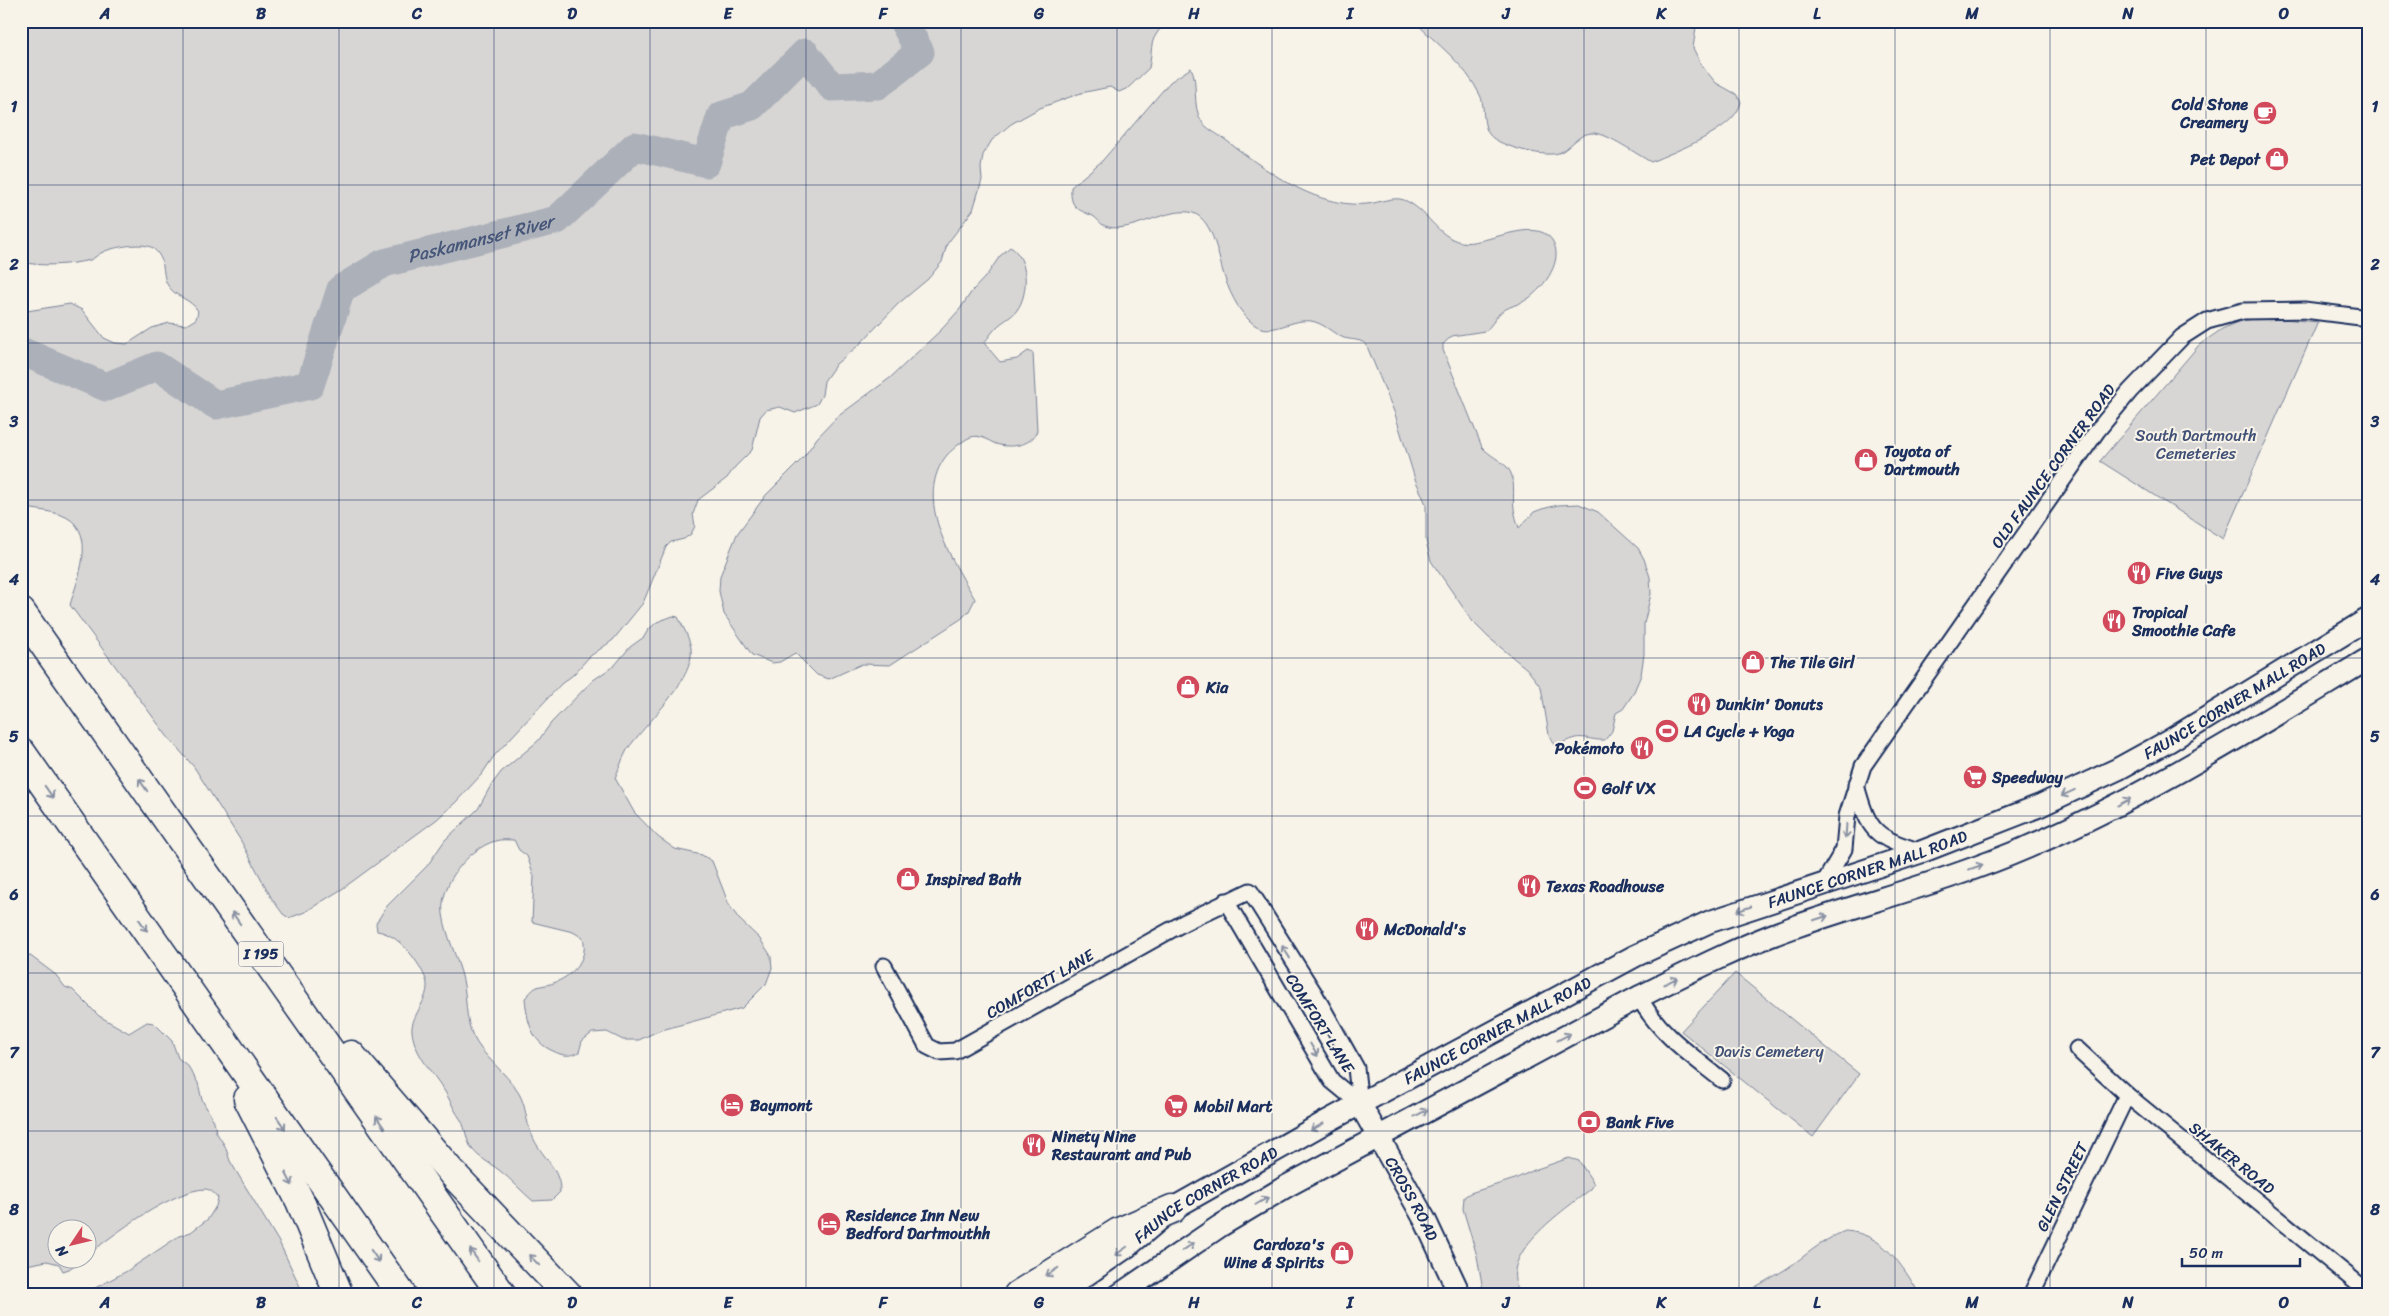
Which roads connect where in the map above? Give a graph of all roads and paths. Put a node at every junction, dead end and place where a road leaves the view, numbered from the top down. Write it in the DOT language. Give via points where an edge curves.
graph roads {
  1 [pos="2368,318"];
  2 [pos="21,612"];
  3 [pos="2368,620"];
  4 [pos="2368,659"];
  5 [pos="21,752"];
  6 [pos="1856,784"];
  7 [pos="1921,852"];
  8 [pos="1824,883"];
  9 [pos="1250,891"];
  10 [pos="1226,901"];
  11 [pos="884,966"];
  12 [pos="283,986"];
  13 [pos="1639,997"];
  14 [pos="203,1011"];
  15 [pos="2077,1049"];
  16 [pos="1722,1080"];
  17 [pos="2127,1095"];
  18 [pos="1360,1104"];
  19 [pos="1378,1136"];
  20 [pos="1172,1208"];
  21 [pos="2368,1292"];
  22 [pos="339,1295"];
  23 [pos="402,1295"];
  24 [pos="502,1295"];
  25 [pos="568,1295"];
  26 [pos="1018,1295"];
  27 [pos="1057,1295"];
  28 [pos="1119,1295"];
  29 [pos="1460,1295"];
  30 [pos="2030,1295"];
  1 -- 6 [label="street, OLD FAUNCE CORNER ROAD" via="2304,310 2243,310 2207,321 2182,337 2097,431 1869,757"];
  12 -- 2 [label="highway, I 195, one-way"];
  3 -- 7 [label="main road, FAUNCE CORNER MALL ROAD, one-way" via="2118,768 2013,818"];
  13 -- 4 [label="main road, FAUNCE CORNER MALL ROAD, one-way" via="1690,971 1792,928 1990,862 2076,826 2173,775"];
  5 -- 14 [label="highway, one-way"];
  6 -- 7 [label="street" via="1866,818 1876,832 1887,840"];
  6 -- 8 [label="street, OLD FAUNCE CORNER ROAD, one-way" via="1847,816 1844,850"];
  7 -- 8 [label="main road, FAUNCE CORNER MALL ROAD"];
  8 -- 18 [label="main road, FAUNCE CORNER MALL ROAD, one-way" via="1683,933"];
  9 -- 10 [label="street, COMFORTT LANE"];
  18 -- 9 [label="street, COMFORT LANE, one-way" via="1356,1068 1314,993"];
  10 -- 11 [label="street, COMFORTT LANE" via="962,1049 947,1053 932,1050 922,1039"];
  10 -- 18 [label="street, COMFORT LANE, one-way" via="1332,1081"];
  24 -- 12 [label="highway, I 195, one-way"];
  25 -- 12 [label="highway, one-way" via="427,1146 365,1069"];
  13 -- 16 [label="street" via="1664,1032"];
  19 -- 13 [label="main road, FAUNCE CORNER MALL ROAD, one-way"];
  14 -- 22 [label="highway, one-way" via="300,1201"];
  14 -- 23 [label="highway, one-way"];
  15 -- 17 [label="street, SHAKER ROAD"];
  17 -- 21 [label="street, SHAKER ROAD"];
  17 -- 30 [label="street, GLEN STREET"];
  18 -- 19 [label="main road, CROSS ROAD"];
  18 -- 20 [label="main road, FAUNCE CORNER ROAD, one-way"];
  28 -- 19 [label="main road, FAUNCE CORNER ROAD, one-way" via="1228,1221"];
  19 -- 29 [label="main road, CROSS ROAD" via="1425,1220"];
  20 -- 26 [label="highway, one-way" via="1118,1232"];
  20 -- 27 [label="main road, FAUNCE CORNER ROAD, one-way" via="1128,1246"];
}
